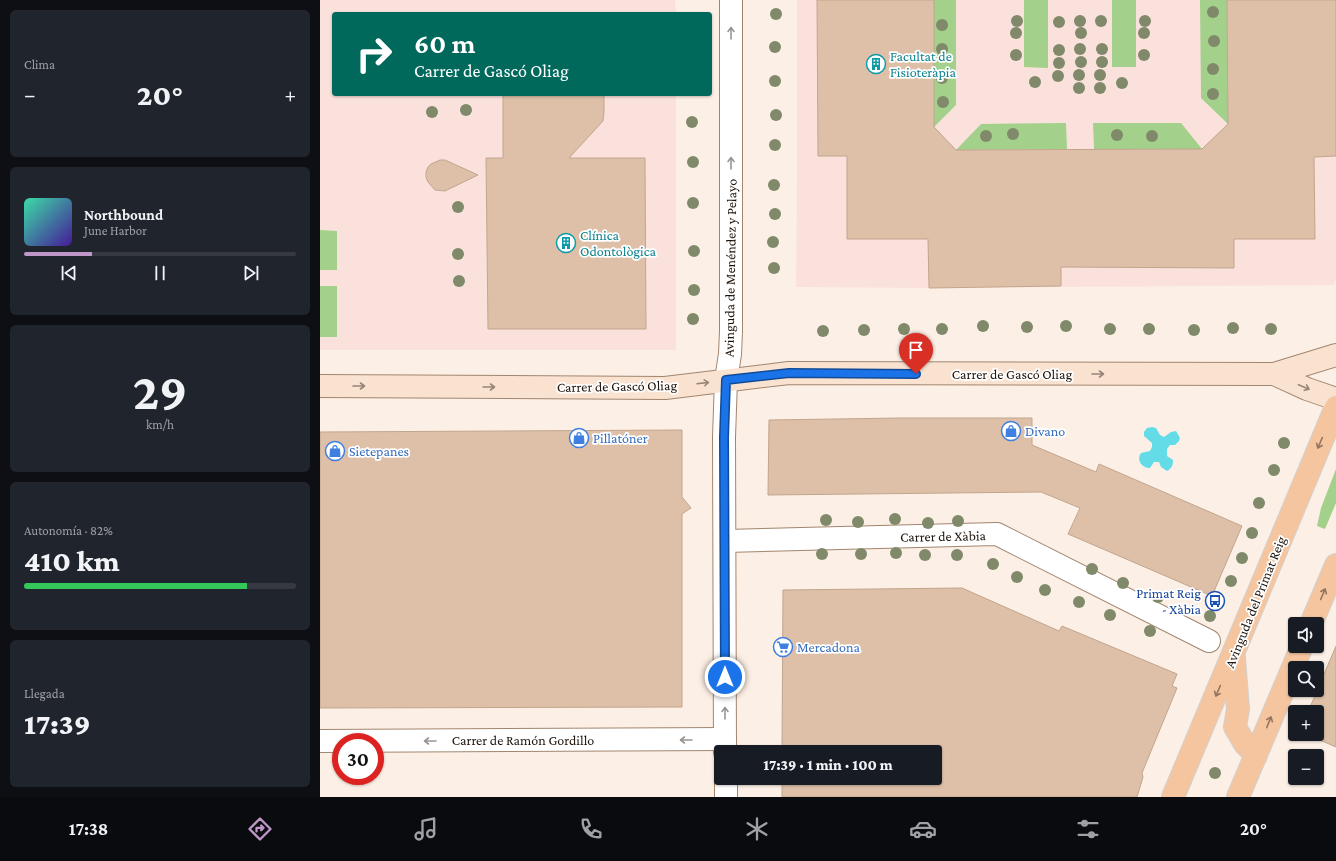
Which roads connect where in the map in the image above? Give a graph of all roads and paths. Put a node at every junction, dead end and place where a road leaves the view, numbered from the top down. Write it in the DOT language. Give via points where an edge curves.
graph roads {
  1 [pos="731,0"];
  2 [pos="1336,355"];
  3 [pos="1274,374"];
  4 [pos="726,380"];
  5 [pos="320,386"];
  6 [pos="1336,399"];
  7 [pos="1336,407"];
  8 [pos="725,541"];
  9 [pos="1336,565"];
  10 [pos="1314,617"];
  11 [pos="1209,641"];
  12 [pos="1299,653"];
  13 [pos="1233,655"];
  14 [pos="320,741"];
  15 [pos="725,745"];
  16 [pos="714,746"];
  17 [pos="1256,755"];
  18 [pos="726,785"];
  19 [pos="726,797"];
  20 [pos="1173,797"];
  21 [pos="1238,797"];
  4 -- 1 [label="street, Avinguda de Menéndez y Pelayo, one-way" via="731,331"];
  2 -- 3 [label="street, Carrer de Gascó Oliag"];
  4 -- 3 [label="street, Carrer de Gascó Oliag, one-way" via="789,373"];
  3 -- 6 [label="street, Carrer de Gascó Oliag, one-way"];
  5 -- 4 [label="street, Carrer de Gascó Oliag, one-way" via="665,388"];
  4 -- 8 [label="street, Avinguda de Menéndez y Pelayo"];
  7 -- 13 [label="main road, Avinguda del Primat Reig, one-way"];
  8 -- 11 [label="street, Carrer de Xàbia" via="997,534"];
  15 -- 8 [label="street, Avinguda de Menéndez y Pelayo, one-way"];
  10 -- 9 [label="main road, one-way"];
  17 -- 12 [label="main road, one-way"];
  13 -- 17 [label="main road" via="1238,709 1235,728"];
  13 -- 20 [label="main road, Avinguda del Primat Reig, one-way"];
  16 -- 14 [label="street, Carrer de Ramón Gordillo, one-way"];
  17 -- 21 [label="main road"];
  18 -- 19 [label="street"];
}
